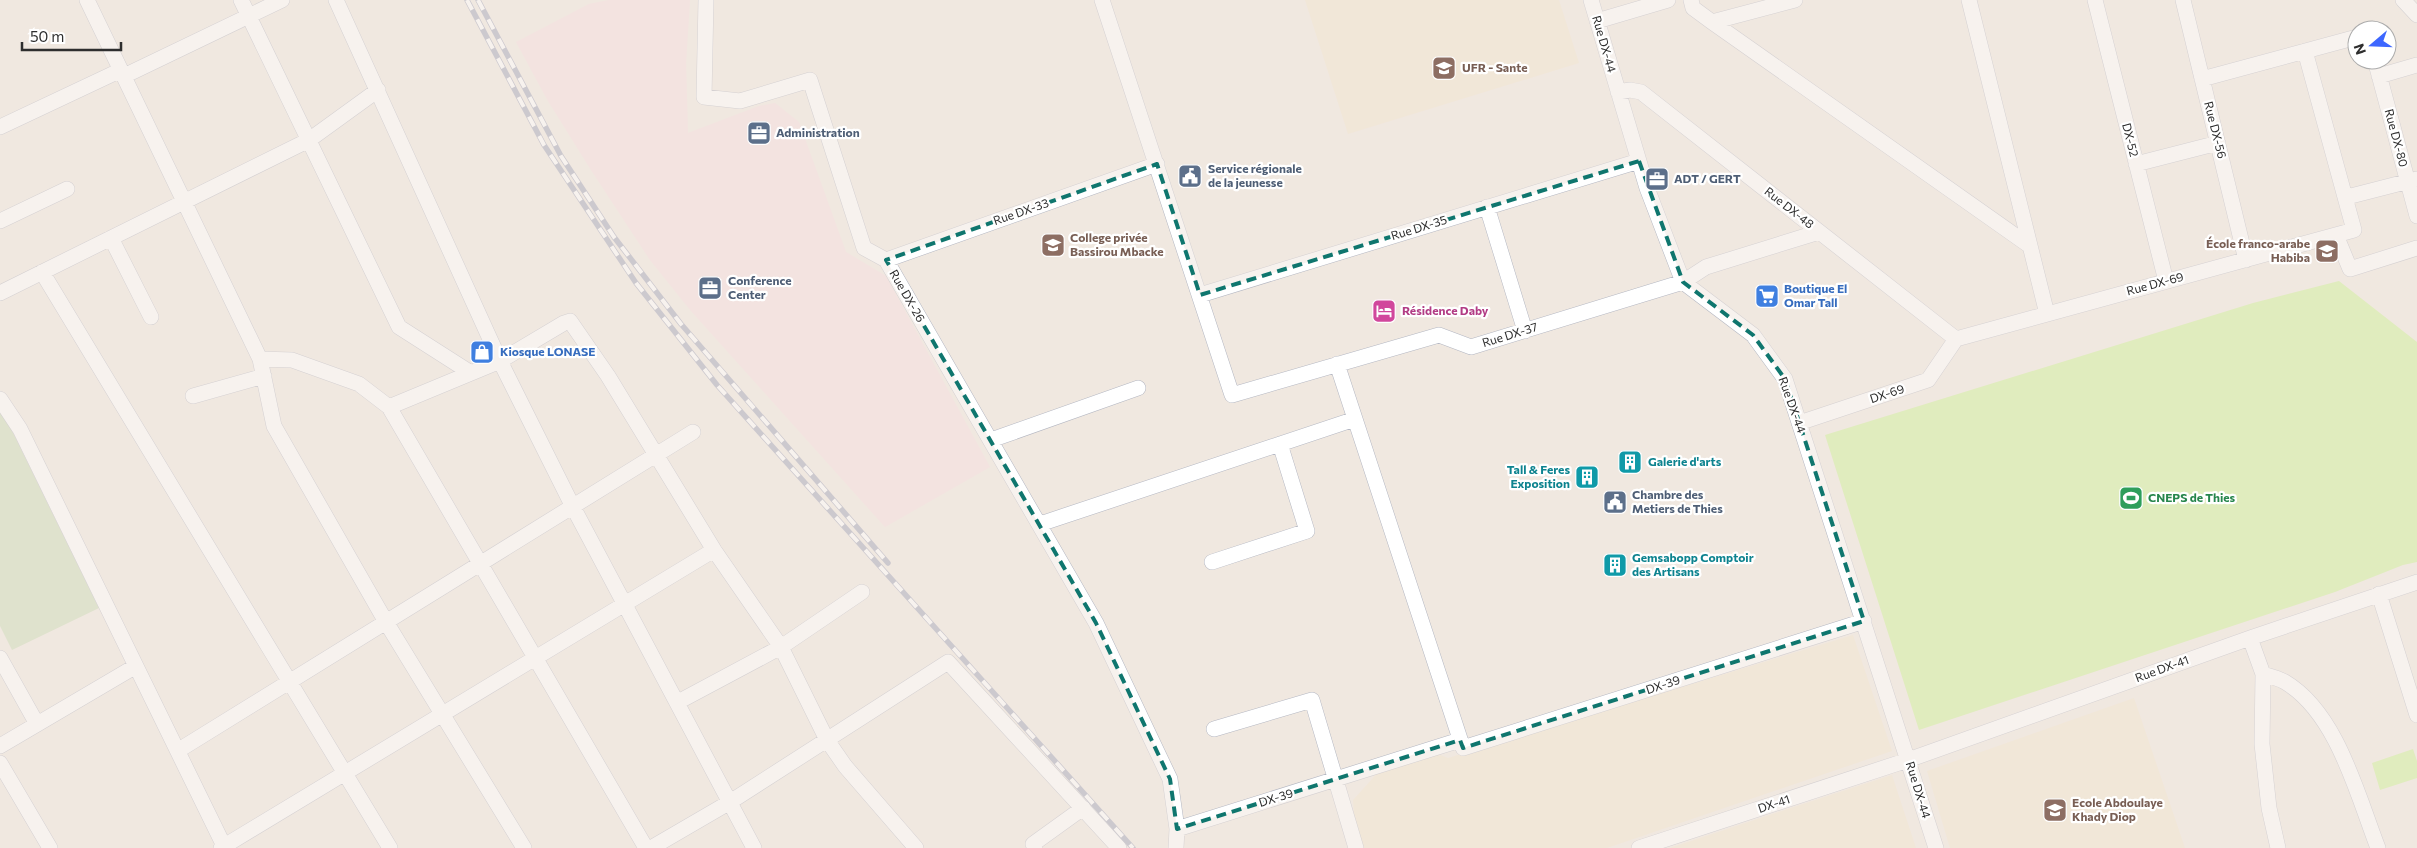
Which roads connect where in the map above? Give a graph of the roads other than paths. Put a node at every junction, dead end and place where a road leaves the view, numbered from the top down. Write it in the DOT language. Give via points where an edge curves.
graph roads {
  1 [pos="87,0"];
  2 [pos="241,0"];
  3 [pos="282,0"];
  4 [pos="336,0"];
  5 [pos="706,0"];
  6 [pos="1102,0"];
  7 [pos="1591,0"];
  8 [pos="1668,0"];
  9 [pos="1691,0"];
  10 [pos="1795,0"];
  11 [pos="1969,0"];
  12 [pos="2094,0"];
  13 [pos="2183,0"];
  14 [pos="2404,0"];
  15 [pos="2417,15"];
  16 [pos="249,16"];
  17 [pos="1597,21"];
  18 [pos="1712,22"];
  19 [pos="2347,40"];
  20 [pos="2305,51"];
  21 [pos="2417,65"];
  22 [pos="2378,70"];
  23 [pos="123,73"];
  24 [pos="2379,76"];
  25 [pos="2202,79"];
  26 [pos="378,90"];
  27 [pos="1618,92"];
  28 [pos="0,127"];
  29 [pos="309,140"];
  30 [pos="2218,143"];
  31 [pos="1638,161"];
  32 [pos="1156,164"];
  33 [pos="2136,164"];
  34 [pos="2412,180"];
  35 [pos="67,189"];
  36 [pos="2347,198"];
  37 [pos="184,202"];
  38 [pos="1487,207"];
  39 [pos="2417,216"];
  40 [pos="0,221"];
  41 [pos="1819,232"];
  42 [pos="2336,235"];
  43 [pos="111,238"];
  44 [pos="2030,246"];
  45 [pos="2417,248"];
  46 [pos="886,260"];
  47 [pos="2246,260"];
  48 [pos="42,272"];
  49 [pos="2166,281"];
  50 [pos="1683,282"];
  51 [pos="0,293"];
  52 [pos="1200,295"];
  53 [pos="2047,314"];
  54 [pos="152,317"];
  55 [pos="1524,331"];
  56 [pos="1956,339"];
  57 [pos="260,359"];
  58 [pos="500,361"];
  59 [pos="1336,364"];
  60 [pos="471,373"];
  61 [pos="264,376"];
  62 [pos="1138,388"];
  63 [pos="192,396"];
  64 [pos="0,399"];
  65 [pos="389,407"];
  66 [pos="1355,419"];
  67 [pos="1799,423"];
  68 [pos="693,432"];
  69 [pos="991,440"];
  70 [pos="1280,444"];
  71 [pos="657,455"];
  72 [pos="573,506"];
  73 [pos="1040,524"];
  74 [pos="714,550"];
  75 [pos="1212,562"];
  76 [pos="480,564"];
  77 [pos="2417,582"];
  78 [pos="862,592"];
  79 [pos="2378,594"];
  80 [pos="625,603"];
  81 [pos="386,622"];
  82 [pos="1864,622"];
  83 [pos="2250,638"];
  84 [pos="781,647"];
  85 [pos="0,658"];
  86 [pos="536,658"];
  87 [pos="136,666"];
  88 [pos="2263,674"];
  89 [pos="290,682"];
  90 [pos="678,702"];
  91 [pos="442,714"];
  92 [pos="2417,715"];
  93 [pos="37,724"];
  94 [pos="1214,729"];
  95 [pos="827,740"];
  96 [pos="1462,744"];
  97 [pos="0,746"];
  98 [pos="179,750"];
  99 [pos="1908,760"];
  100 [pos="0,763"];
  101 [pos="345,773"];
  102 [pos="1335,780"];
  103 [pos="730,802"];
  104 [pos="1083,808"];
  105 [pos="1177,829"];
  106 [pos="224,847"];
  107 [pos="50,848"];
  108 [pos="390,848"];
  109 [pos="524,848"];
  110 [pos="646,848"];
  111 [pos="651,848"];
  112 [pos="754,848"];
  113 [pos="916,848"];
  114 [pos="1035,848"];
  115 [pos="1120,848"];
  116 [pos="1176,848"];
  117 [pos="1356,848"];
  118 [pos="1639,848"];
  119 [pos="1936,848"];
  120 [pos="2278,848"];
  121 [pos="2378,848"];
  1 -- 23 [label="street"];
  2 -- 16 [label="street"];
  3 -- 16 [label="street"];
  4 -- 26 [label="street"];
  5 -- 46 [label="street, Rue DX-26" via="704,97 740,101 810,80 864,248"];
  6 -- 32 [label="street"];
  7 -- 17 [label="street, Rue DX-44"];
  8 -- 17 [label="street"];
  9 -- 18 [label="street" via="1693,8"];
  10 -- 18 [label="street"];
  11 -- 44 [label="street"];
  12 -- 33 [label="street, DX-52 / DX-52"];
  13 -- 25 [label="street, Rue DX-56"];
  14 -- 15 [label="street"];
  16 -- 23 [label="street"];
  16 -- 29 [label="street"];
  17 -- 27 [label="street, Rue DX-44"];
  18 -- 44 [label="street"];
  19 -- 20 [label="street"];
  20 -- 25 [label="street"];
  20 -- 36 [label="street"];
  21 -- 24 [label="street"];
  22 -- 24 [label="street, Rue DX-80"];
  23 -- 28 [label="street"];
  23 -- 37 [label="street"];
  24 -- 34 [label="street, Rue DX-80"];
  25 -- 30 [label="street, Rue DX-56"];
  26 -- 29 [label="street"];
  26 -- 58 [label="street"];
  27 -- 31 [label="street, Rue DX-44"];
  27 -- 41 [label="street, Rue DX-48" via="1642,92"];
  29 -- 37 [label="street"];
  29 -- 60 [label="street" via="399,327"];
  30 -- 33 [label="street"];
  30 -- 47 [label="street, Rue DX-56"];
  31 -- 38 [label="street, Rue DX-35"];
  31 -- 50 [label="street, Rue DX-44"];
  32 -- 46 [label="street, Rue DX-33"];
  32 -- 52 [label="street"];
  33 -- 49 [label="street, DX-52 / DX-52"];
  34 -- 36 [label="street"];
  34 -- 39 [label="street, Rue DX-80"];
  35 -- 40 [label="street"];
  36 -- 42 [label="street, Rue DX-69" via="2354,230"];
  37 -- 43 [label="street"];
  37 -- 57 [label="street"];
  38 -- 52 [label="street, Rue DX-35"];
  38 -- 55 [label="street"];
  41 -- 50 [label="street, Rue DX-37" via="1706,267"];
  41 -- 56 [label="street, Rue DX-48"];
  42 -- 45 [label="street" via="2350,269"];
  42 -- 47 [label="street, Rue DX-69"];
  43 -- 48 [label="street"];
  43 -- 54 [label="street"];
  44 -- 53 [label="street"];
  46 -- 69 [label="street, Rue DX-26"];
  47 -- 49 [label="street, Rue DX-69"];
  48 -- 51 [label="street"];
  48 -- 89 [label="street"];
  49 -- 53 [label="street, Rue DX-69"];
  50 -- 55 [label="street, Rue DX-37"];
  50 -- 67 [label="street, Rue DX-44" via="1753,335 1785,379"];
  52 -- 59 [label="street, Rue DX-37" via="1232,395"];
  53 -- 56 [label="street, Rue DX-69"];
  55 -- 59 [label="street, Rue DX-37" via="1471,347 1438,335"];
  56 -- 67 [label="street, DX-69" via="1928,380"];
  57 -- 61 [label="street"];
  57 -- 65 [label="street" via="292,360 359,384"];
  58 -- 60 [label="street"];
  58 -- 71 [label="street" via="570,321"];
  58 -- 72 [label="street"];
  59 -- 66 [label="street"];
  60 -- 65 [label="street"];
  61 -- 63 [label="street"];
  61 -- 81 [label="street" via="274,426"];
  62 -- 69 [label="street"];
  64 -- 87 [label="street" via="20,429"];
  65 -- 76 [label="street"];
  66 -- 70 [label="street"];
  66 -- 96 [label="street"];
  67 -- 82 [label="street, Rue DX-44"];
  68 -- 71 [label="street"];
  69 -- 73 [label="street, Rue DX-26"];
  70 -- 73 [label="street"];
  70 -- 75 [label="street" via="1307,531"];
  71 -- 72 [label="street"];
  71 -- 74 [label="street"];
  72 -- 76 [label="street"];
  72 -- 80 [label="street"];
  73 -- 105 [label="street, Rue DX-26" via="1096,623 1161,758 1174,793"];
  74 -- 80 [label="street"];
  74 -- 84 [label="street"];
  76 -- 81 [label="street"];
  76 -- 86 [label="street"];
  77 -- 79 [label="street, Rue DX-41"];
  78 -- 84 [label="street"];
  79 -- 83 [label="street, Rue DX-41"];
  79 -- 92 [label="street"];
  80 -- 86 [label="street"];
  80 -- 90 [label="street"];
  81 -- 89 [label="street"];
  81 -- 91 [label="street"];
  82 -- 96 [label="street, DX-39"];
  82 -- 99 [label="street, Rue DX-44"];
  83 -- 88 [label="street"];
  83 -- 99 [label="street, Rue DX-41"];
  84 -- 90 [label="street"];
  84 -- 95 [label="street"];
  85 -- 93 [label="street"];
  86 -- 91 [label="street"];
  86 -- 110 [label="street"];
  87 -- 93 [label="street"];
  87 -- 98 [label="street"];
  88 -- 120 [label="street" via="2262,744 2269,808"];
  88 -- 121 [label="street" via="2285,682 2311,704 2332,734"];
  89 -- 98 [label="street"];
  89 -- 101 [label="street"];
  90 -- 103 [label="street"];
  91 -- 101 [label="street"];
  91 -- 109 [label="street"];
  93 -- 97 [label="street"];
  94 -- 102 [label="street" via="1312,700"];
  95 -- 103 [label="street"];
  95 -- 104 [label="street" via="948,662"];
  95 -- 113 [label="street"];
  96 -- 102 [label="street, DX-39"];
  98 -- 106 [label="street"];
  99 -- 118 [label="street, DX-41"];
  99 -- 119 [label="street, Rue DX-44"];
  100 -- 107 [label="street"];
  101 -- 106 [label="street"];
  101 -- 108 [label="street"];
  102 -- 105 [label="street, DX-39"];
  102 -- 117 [label="street"];
  103 -- 111 [label="street"];
  103 -- 112 [label="street"];
  104 -- 114 [label="street" via="1034,844"];
  104 -- 115 [label="street"];
  105 -- 116 [label="street, Rue DX-26"];
}
